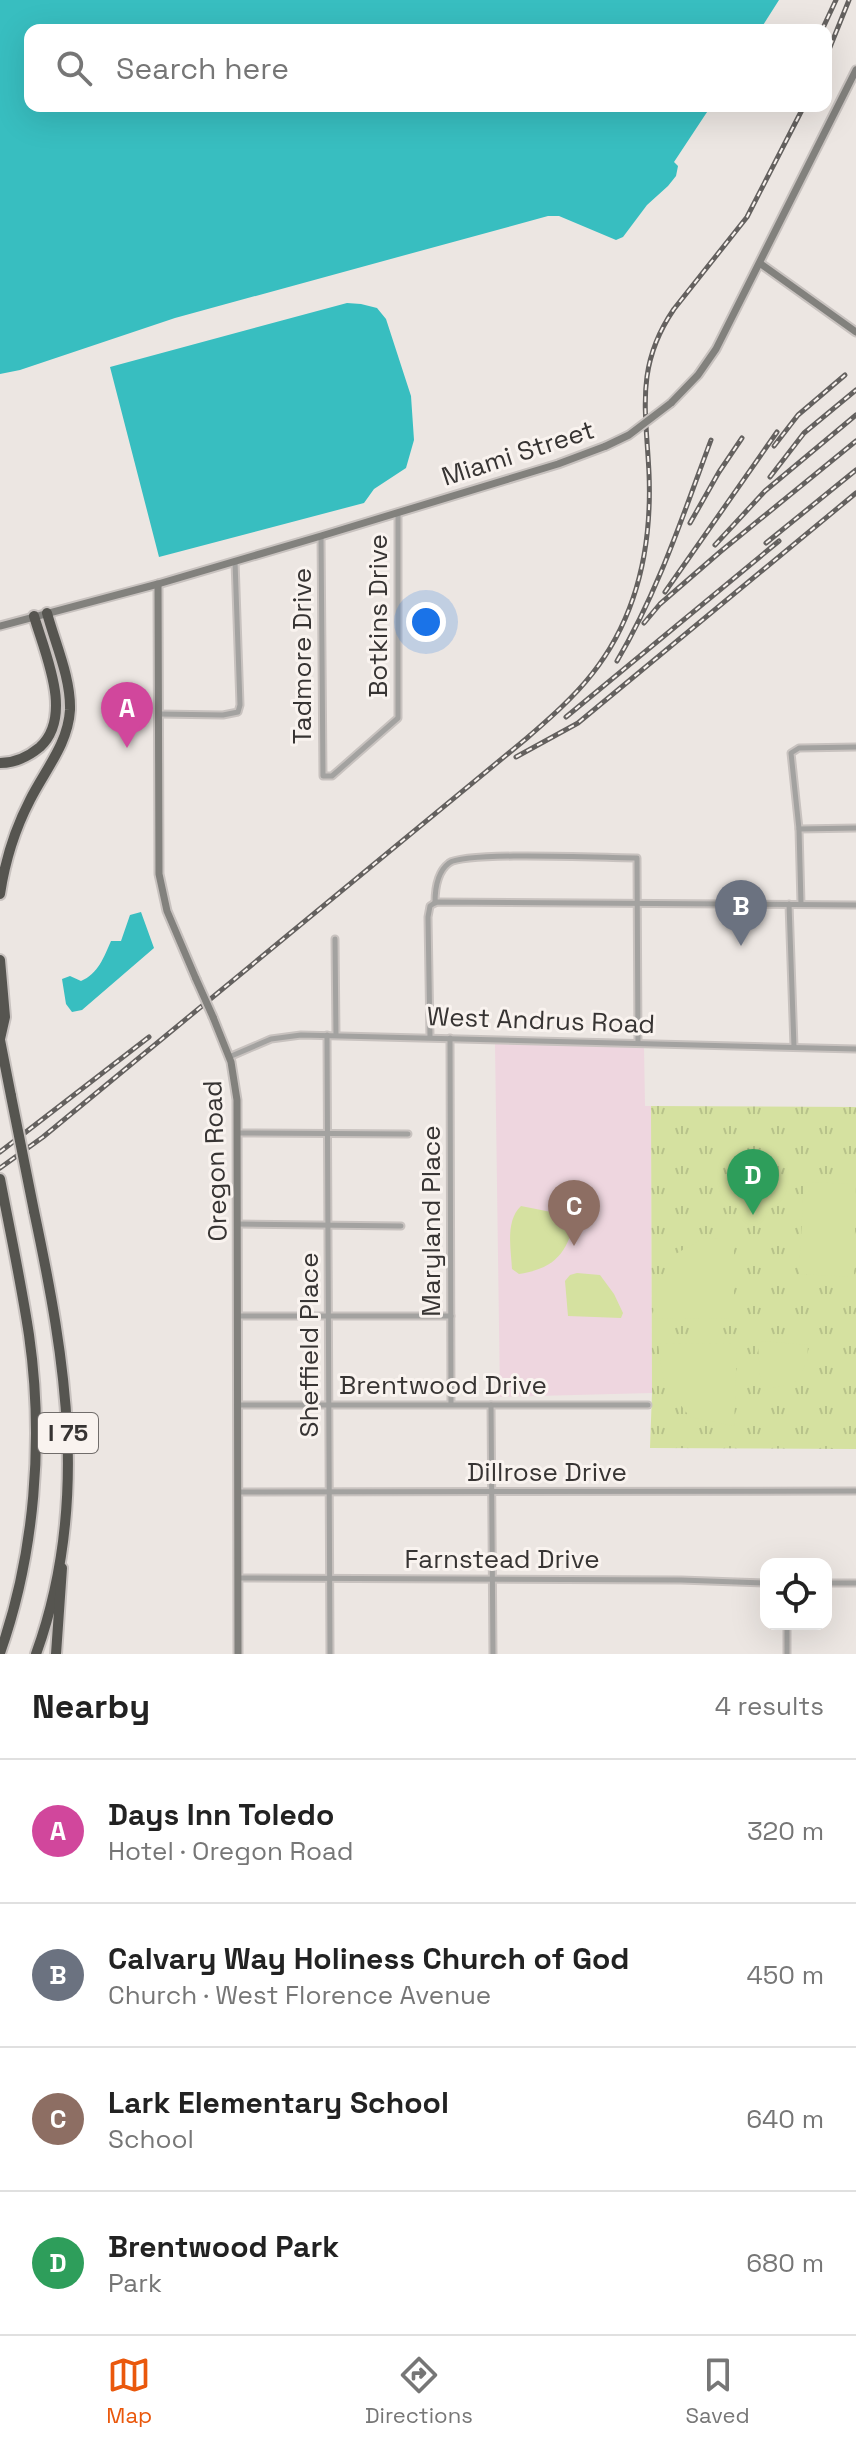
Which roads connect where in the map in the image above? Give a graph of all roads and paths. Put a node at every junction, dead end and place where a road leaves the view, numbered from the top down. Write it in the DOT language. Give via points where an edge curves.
graph roads {
  1 [pos="856,70"];
  2 [pos="761,264"];
  3 [pos="856,332"];
  4 [pos="398,513"];
  5 [pos="321,536"];
  6 [pos="235,561"];
  7 [pos="158,584"];
  8 [pos="47,613"];
  9 [pos="34,616"];
  10 [pos="0,626"];
  11 [pos="159,714"];
  12 [pos="856,747"];
  13 [pos="0,763"];
  14 [pos="323,776"];
  15 [pos="856,828"];
  16 [pos="799,829"];
  17 [pos="0,894"];
  18 [pos="637,902"];
  19 [pos="434,903"];
  20 [pos="789,904"];
  21 [pos="801,904"];
  22 [pos="856,905"];
  23 [pos="335,939"];
  24 [pos="0,960"];
  25 [pos="327,1035"];
  26 [pos="336,1035"];
  27 [pos="430,1037"];
  28 [pos="450,1038"];
  29 [pos="0,1040"];
  30 [pos="638,1043"];
  31 [pos="794,1047"];
  32 [pos="856,1049"];
  33 [pos="229,1057"];
  34 [pos="237,1133"];
  35 [pos="328,1134"];
  36 [pos="408,1134"];
  37 [pos="0,1179"];
  38 [pos="238,1224"];
  39 [pos="329,1224"];
  40 [pos="401,1226"];
  41 [pos="237,1316"];
  42 [pos="329,1316"];
  43 [pos="451,1316"];
  44 [pos="329,1404"];
  45 [pos="451,1404"];
  46 [pos="237,1405"];
  47 [pos="491,1405"];
  48 [pos="648,1405"];
  49 [pos="329,1491"];
  50 [pos="856,1491"];
  51 [pos="238,1492"];
  52 [pos="492,1492"];
  53 [pos="62,1550"];
  54 [pos="238,1578"];
  55 [pos="330,1578"];
  56 [pos="493,1580"];
  57 [pos="760,1583"];
  58 [pos="832,1583"];
  59 [pos="856,1583"];
  60 [pos="19,1593"];
  61 [pos="787,1630"];
  62 [pos="0,1634"];
  63 [pos="0,1653"];
  64 [pos="36,1654"];
  65 [pos="56,1654"];
  66 [pos="238,1654"];
  67 [pos="330,1654"];
  68 [pos="493,1654"];
  69 [pos="787,1654"];
  1 -- 2 [label="street, Miami Street"];
  2 -- 3 [label="street"];
  2 -- 4 [label="street, Miami Street, bridge" via="698,375 629,435 558,464"];
  4 -- 5 [label="street, Miami Street"];
  4 -- 14 [label="street, Botkins Drive" via="398,718 340,771"];
  5 -- 6 [label="street, Miami Street"];
  5 -- 14 [label="street, Tadmore Drive"];
  6 -- 7 [label="street, Miami Street"];
  6 -- 11 [label="street" via="238,712"];
  7 -- 8 [label="street, Miami Street"];
  7 -- 11 [label="street, Oregon Road"];
  8 -- 9 [label="street, Miami Street"];
  8 -- 17 [label="highway" via="70,710 65,736 14,836"];
  9 -- 10 [label="street, Miami Street"];
  9 -- 13 [label="highway" via="55,691 56,719 32,754"];
  11 -- 33 [label="street, Oregon Road, bridge" via="160,882 167,911"];
  12 -- 16 [label="street" via="793,750"];
  15 -- 16 [label="street"];
  16 -- 21 [label="street"];
  18 -- 19 [label="street"];
  18 -- 19 [label="street" via="637,858 491,856 449,863"];
  18 -- 20 [label="street"];
  18 -- 30 [label="street"];
  19 -- 27 [label="street" via="428,917"];
  20 -- 21 [label="street"];
  20 -- 31 [label="street"];
  21 -- 22 [label="street"];
  23 -- 26 [label="street"];
  24 -- 29 [label="highway" via="5,1017"];
  25 -- 26 [label="street, West Andrus Road"];
  25 -- 33 [label="street, West Andrus Road" via="278,1037"];
  25 -- 35 [label="street, Sheffield Place"];
  26 -- 27 [label="street, West Andrus Road"];
  27 -- 28 [label="street, West Andrus Road"];
  28 -- 30 [label="street, West Andrus Road"];
  28 -- 43 [label="street, Maryland Place"];
  29 -- 53 [label="highway, I 75 / I 75, bridge" via="61,1348 69,1465"];
  30 -- 31 [label="street, West Andrus Road"];
  31 -- 32 [label="street, West Andrus Road"];
  33 -- 34 [label="street, Oregon Road" via="236,1085"];
  34 -- 35 [label="street"];
  34 -- 38 [label="street, Oregon Road"];
  35 -- 36 [label="street"];
  35 -- 39 [label="street, Sheffield Place"];
  37 -- 60 [label="highway, I 75 / I 75" via="29,1335 35,1405 32,1500"];
  38 -- 39 [label="street"];
  38 -- 41 [label="street, Oregon Road"];
  39 -- 40 [label="street"];
  39 -- 42 [label="street, Sheffield Place"];
  41 -- 42 [label="street"];
  41 -- 46 [label="street, Oregon Road"];
  42 -- 43 [label="street"];
  42 -- 44 [label="street, Sheffield Place"];
  43 -- 45 [label="street, Maryland Place"];
  44 -- 45 [label="street, Brentwood Drive"];
  44 -- 46 [label="street, Brentwood Drive"];
  44 -- 49 [label="street, Sheffield Place"];
  45 -- 47 [label="street, Brentwood Drive"];
  46 -- 51 [label="street, Oregon Road"];
  47 -- 48 [label="street, Brentwood Drive"];
  47 -- 52 [label="street"];
  49 -- 51 [label="street, Dillrose Drive"];
  49 -- 52 [label="street, Dillrose Drive"];
  49 -- 55 [label="street, Sheffield Place"];
  50 -- 52 [label="street, Dillrose Drive"];
  51 -- 54 [label="street, Oregon Road"];
  52 -- 56 [label="street"];
  53 -- 64 [label="highway, I 75 / I 75"];
  53 -- 65 [label="highway"];
  54 -- 55 [label="street, Farnstead Drive"];
  54 -- 66 [label="street, Oregon Road"];
  55 -- 56 [label="street, Farnstead Drive"];
  55 -- 67 [label="street, Sheffield Place"];
  56 -- 57 [label="street, Farnstead Drive"];
  56 -- 68 [label="street"];
  58 -- 59 [label="street"];
  60 -- 62 [label="highway"];
  60 -- 63 [label="highway, I 75 / I 75"];
  61 -- 69 [label="street"];
}
